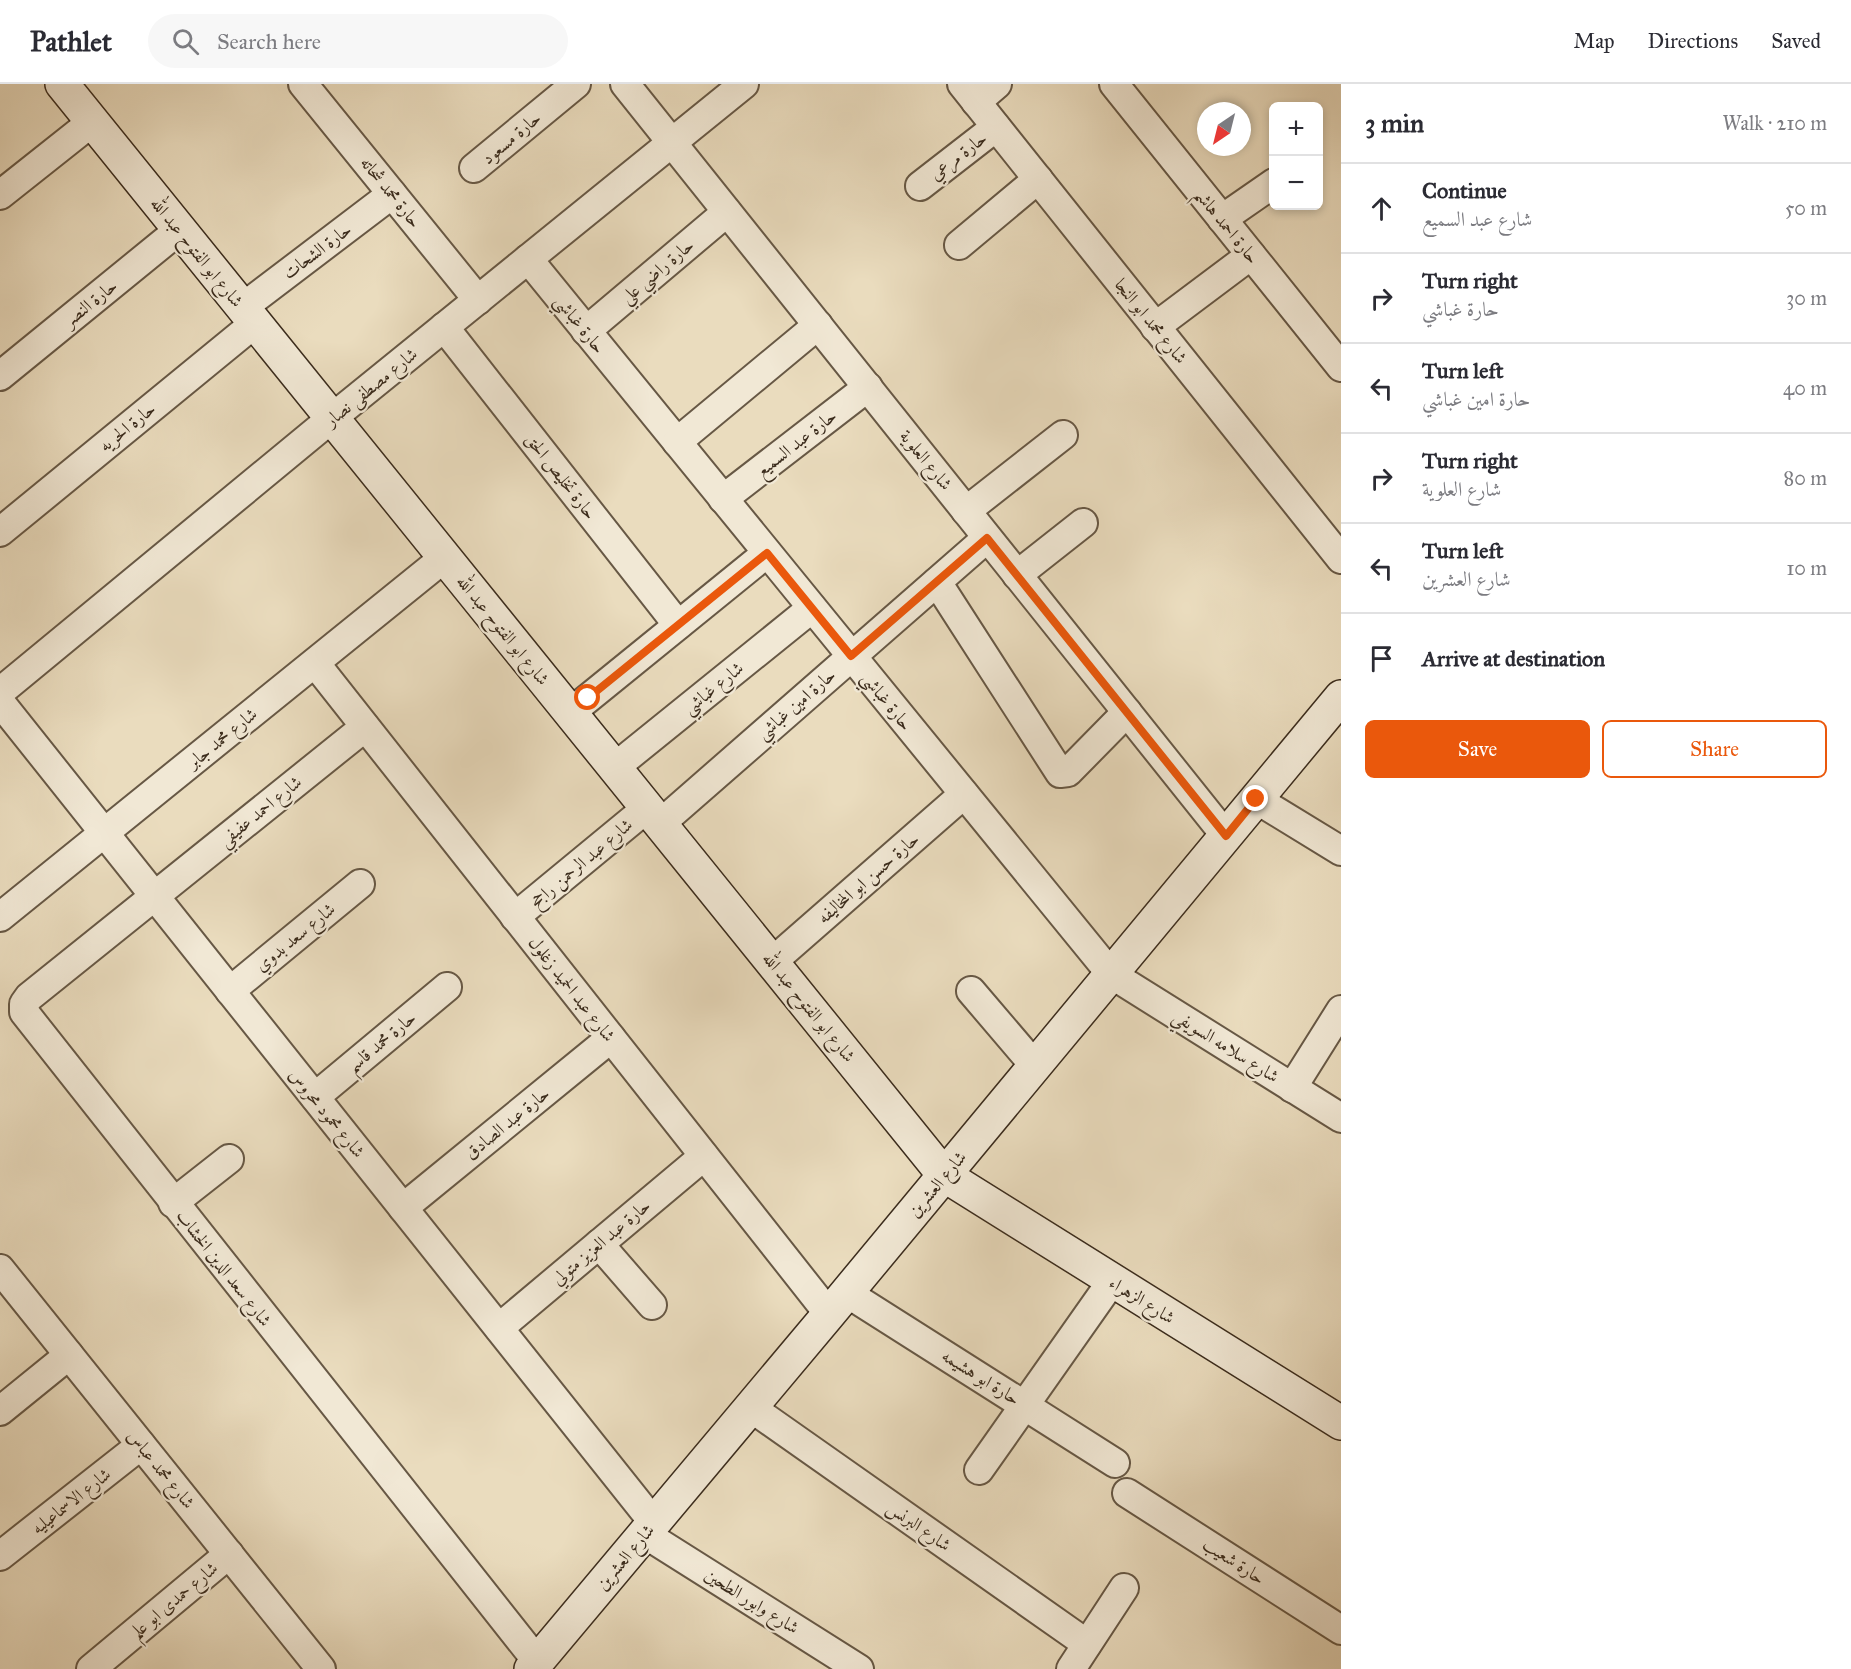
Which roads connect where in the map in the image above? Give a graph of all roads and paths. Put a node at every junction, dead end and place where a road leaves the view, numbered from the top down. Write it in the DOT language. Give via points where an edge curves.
graph roads {
  1 [pos="62,84"];
  2 [pos="303,84"];
  3 [pos="576,84"];
  4 [pos="744,84"];
  5 [pos="1114,84"];
  6 [pos="629,85"];
  7 [pos="978,90"];
  8 [pos="92,122"];
  9 [pos="996,127"];
  10 [pos="672,142"];
  11 [pos="474,168"];
  12 [pos="1038,179"];
  13 [pos="920,186"];
  14 [pos="1269,186"];
  15 [pos="392,194"];
  16 [pos="0,195"];
  17 [pos="727,212"];
  18 [pos="1222,219"];
  19 [pos="180,230"];
  20 [pos="959,245"];
  21 [pos="1251,255"];
  22 [pos="528,260"];
  23 [pos="478,300"];
  24 [pos="248,315"];
  25 [pos="818,325"];
  26 [pos="444,327"];
  27 [pos="1155,327"];
  28 [pos="586,331"];
  29 [pos="1339,361"];
  30 [pos="0,376"];
  31 [pos="868,387"];
  32 [pos="332,418"];
  33 [pos="1063,435"];
  34 [pos="677,442"];
  35 [pos="723,499"];
  36 [pos="966,511"];
  37 [pos="1083,523"];
  38 [pos="0,532"];
  39 [pos="987,538"];
  40 [pos="767,553"];
  41 [pos="444,558"];
  42 [pos="1341,559"];
  43 [pos="1017,575"];
  44 [pos="936,582"];
  45 [pos="812,608"];
  46 [pos="678,625"];
  47 [pos="851,656"];
  48 [pos="315,663"];
  49 [pos="0,692"];
  50 [pos="1341,697"];
  51 [pos="0,702"];
  52 [pos="1127,712"];
  53 [pos="570,713"];
  54 [pos="365,727"];
  55 [pos="614,768"];
  56 [pos="964,794"];
  57 [pos="1256,799"];
  58 [pos="653,816"];
  59 [pos="104,833"];
  60 [pos="1226,836"];
  61 [pos="1341,851"];
  62 [pos="360,884"];
  63 [pos="154,896"];
  64 [pos="0,917"];
  65 [pos="515,917"];
  66 [pos="772,962"];
  67 [pos="1111,974"];
  68 [pos="447,987"];
  69 [pos="230,991"];
  70 [pos="971,992"];
  71 [pos="1341,1010"];
  72 [pos="611,1038"];
  73 [pos="1035,1066"];
  74 [pos="1292,1088"];
  75 [pos="315,1097"];
  76 [pos="1341,1118"];
  77 [pos="704,1156"];
  78 [pos="229,1159"];
  79 [pos="944,1175"];
  80 [pos="173,1203"];
  81 [pos="403,1208"];
  82 [pos="599,1244"];
  83 [pos="0,1269"];
  84 [pos="1112,1281"];
  85 [pos="838,1303"];
  86 [pos="652,1305"];
  87 [pos="499,1328"];
  88 [pos="69,1355"];
  89 [pos="1025,1404"];
  90 [pos="750,1407"];
  91 [pos="0,1412"];
  92 [pos="1341,1423"];
  93 [pos="141,1445"];
  94 [pos="1115,1463"];
  95 [pos="979,1470"];
  96 [pos="1127,1493"];
  97 [pos="649,1529"];
  98 [pos="229,1554"];
  99 [pos="0,1556"];
  100 [pos="1124,1588"];
  101 [pos="1341,1630"];
  102 [pos="1087,1644"];
  103 [pos="534,1665"];
  104 [pos="91,1669"];
  105 [pos="321,1669"];
  106 [pos="859,1669"];
  107 [pos="1071,1669"];
  1 -- 8 [label="street, شارع ابو الفتوح عبد الله"];
  2 -- 15 [label="street, حارة محمد شحاته"];
  3 -- 11 [label="street, حارة مسعود"];
  4 -- 10 [label="street, شارع مصطفى نصار"];
  5 -- 18 [label="street, حارة احمد هاشم"];
  6 -- 10 [label="street, شارع العلوية"];
  7 -- 9 [label="street, شارع محمد ابو النجا"];
  8 -- 16 [label="street"];
  8 -- 19 [label="street, شارع ابو الفتوح عبد الله"];
  9 -- 12 [label="street, شارع محمد ابو النجا"];
  9 -- 13 [label="street, حارة مرعي"];
  10 -- 17 [label="street, شارع العلوية"];
  10 -- 22 [label="street, شارع مصطفى نصار"];
  12 -- 20 [label="street"];
  12 -- 27 [label="street, شارع محمد ابو النجا"];
  14 -- 18 [label="street"];
  15 -- 23 [label="street, حارة محمد شحاته"];
  15 -- 24 [label="street, حارة الشحات"];
  17 -- 25 [label="street, شارع العلوية"];
  17 -- 28 [label="street, حارة راضي علي"];
  18 -- 21 [label="street, حارة احمد هاشم"];
  19 -- 24 [label="street, شارع ابو الفتوح عبد الله"];
  19 -- 30 [label="street, حارة النصر"];
  21 -- 27 [label="street"];
  21 -- 29 [label="street, حارة احمد هاشم"];
  22 -- 23 [label="street, شارع مصطفى نصار"];
  22 -- 28 [label="street, حارة غباشي"];
  23 -- 26 [label="street, شارع مصطفى نصار"];
  24 -- 32 [label="street, شارع ابو الفتوح عبد الله"];
  24 -- 38 [label="street, حارة الحريه"];
  25 -- 31 [label="street, شارع العلوية"];
  25 -- 34 [label="street"];
  26 -- 32 [label="street, شارع مصطفى نصار"];
  26 -- 46 [label="street, حارة تخليص الحق"];
  27 -- 42 [label="street, شارع محمد ابو النجا"];
  28 -- 34 [label="street, حارة غباشي"];
  31 -- 35 [label="street, حارة عبد السميع"];
  31 -- 36 [label="street, شارع العلوية"];
  32 -- 41 [label="street, شارع ابو الفتوح عبد الله"];
  32 -- 49 [label="street, شارع مصطفى نصار"];
  33 -- 36 [label="street"];
  34 -- 35 [label="street, حارة غباشي"];
  35 -- 40 [label="street, حارة غباشي"];
  36 -- 39 [label="street, شارع العلوية"];
  37 -- 43 [label="street"];
  39 -- 43 [label="street, شارع العلوية"];
  39 -- 44 [label="street, حارة امين غباشي"];
  40 -- 45 [label="street, حارة غباشي"];
  40 -- 46 [label="street"];
  41 -- 48 [label="street, شارع محمد جابر"];
  41 -- 53 [label="street, شارع ابو الفتوح عبد الله"];
  43 -- 52 [label="street, شارع العلوية"];
  44 -- 47 [label="street, حارة امين غباشي"];
  44 -- 52 [label="street" via="1060,773 1068,772"];
  45 -- 47 [label="street, حارة غباشي"];
  45 -- 55 [label="street, شارع غباشي"];
  46 -- 53 [label="street"];
  47 -- 56 [label="street, حارة غباشي"];
  47 -- 58 [label="street, حارة امين غباشي"];
  48 -- 54 [label="street, شارع عبد الحميد زغلول"];
  48 -- 59 [label="street, شارع محمد جابر"];
  50 -- 57 [label="street, شارع العشرين"];
  51 -- 59 [label="street, شارع محمود محروس"];
  52 -- 60 [label="street, شارع العلوية"];
  53 -- 55 [label="street, شارع ابو الفتوح عبد الله"];
  54 -- 63 [label="street, شارع احمد عفيفي"];
  54 -- 65 [label="street, شارع عبد الحميد زغلول"];
  55 -- 58 [label="street, شارع ابو الفتوح عبد الله"];
  56 -- 66 [label="street, حارة حسن ابو المخاليفه"];
  56 -- 67 [label="street, حارة غباشي"];
  57 -- 60 [label="street, شارع العشرين"];
  57 -- 61 [label="street"];
  58 -- 65 [label="street, شارع عبد الرحمن راجح"];
  58 -- 66 [label="street, شارع ابو الفتوح عبد الله"];
  59 -- 63 [label="street, شارع محمود محروس"];
  59 -- 64 [label="street, شارع محمد جابر"];
  60 -- 67 [label="street, شارع العشرين"];
  62 -- 69 [label="street, شارع سعد بدوي"];
  63 -- 69 [label="street, شارع محمود محروس"];
  63 -- 80 [label="street, شارع سعد الدين الخشاب" via="29,997 24,1012"];
  65 -- 72 [label="street, شارع عبد الحميد زغلول"];
  66 -- 79 [label="street, شارع ابو الفتوح عبد الله"];
  67 -- 73 [label="street, شارع العشرين"];
  67 -- 74 [label="street, شارع سلامه السويفي"];
  68 -- 75 [label="street, حارة محمد قاسم"];
  69 -- 75 [label="street, شارع محمود محروس"];
  70 -- 73 [label="street"];
  71 -- 74 [label="street"];
  72 -- 77 [label="street, شارع عبد الحميد زغلول"];
  72 -- 81 [label="street, حارة عبد الصادق"];
  73 -- 79 [label="street, شارع العشرين"];
  74 -- 76 [label="street, شارع سلامه السويفي"];
  75 -- 81 [label="street, شارع محمود محروس"];
  77 -- 82 [label="street, حارة عبد العزيز متولي"];
  77 -- 85 [label="street, شارع عبد الحميد زغلول"];
  78 -- 80 [label="street"];
  79 -- 84 [label="street, شارع الزهراء"];
  79 -- 85 [label="street, شارع العشرين"];
  80 -- 103 [label="street, شارع سعد الدين الخشاب"];
  81 -- 87 [label="street, شارع محمود محروس"];
  82 -- 86 [label="street"];
  82 -- 87 [label="street, حارة عبد العزيز متولي"];
  83 -- 88 [label="street, شارع محمد عباس"];
  84 -- 89 [label="street"];
  84 -- 92 [label="street, شارع الزهراء"];
  85 -- 89 [label="street, حارة ابو هشيمه"];
  85 -- 90 [label="street, شارع العشرين"];
  87 -- 97 [label="street, شارع محمود محروس"];
  88 -- 91 [label="street"];
  88 -- 93 [label="street, شارع محمد عباس"];
  89 -- 94 [label="street, حارة ابو هشيمه"];
  89 -- 95 [label="street"];
  90 -- 97 [label="street, شارع العشرين"];
  90 -- 102 [label="street, شارع البرنس"];
  93 -- 98 [label="street, شارع محمد عباس"];
  93 -- 99 [label="street, شارع الاسماعيليه"];
  96 -- 101 [label="street, حارة شعيب"];
  97 -- 103 [label="street, شارع العشرين"];
  97 -- 106 [label="street, شارع وابور الطحين"];
  98 -- 104 [label="street, شارع حمدى ابو علم"];
  98 -- 105 [label="street, شارع محمد عباس"];
  100 -- 102 [label="street"];
  102 -- 107 [label="street"];
}
